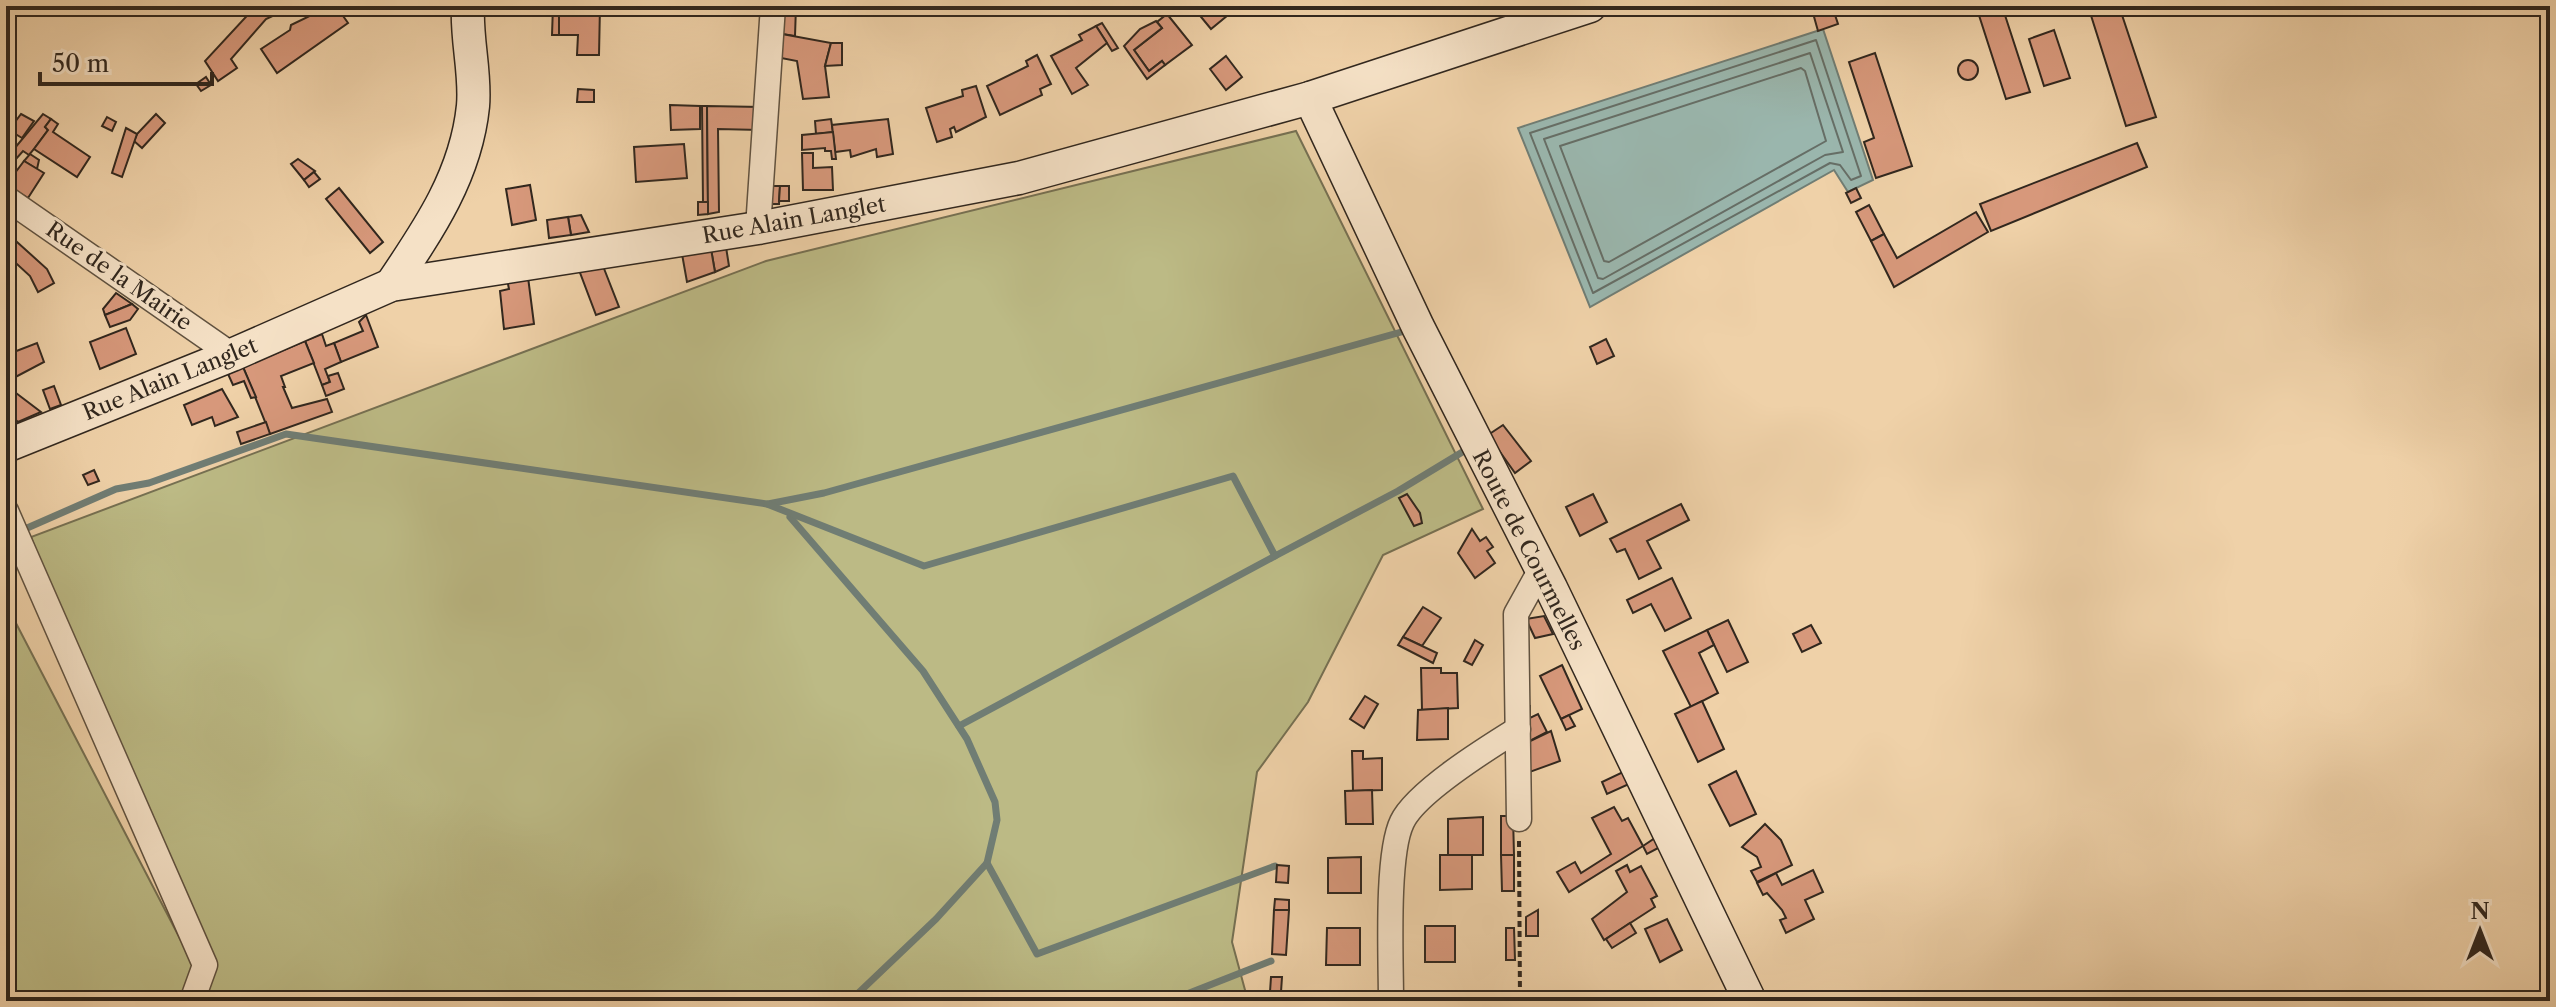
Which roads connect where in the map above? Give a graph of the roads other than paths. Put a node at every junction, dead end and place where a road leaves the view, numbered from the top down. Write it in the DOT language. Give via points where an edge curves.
graph roads {
  1 [pos="468,6"];
  2 [pos="773,6"];
  3 [pos="1590,6"];
  4 [pos="1546,13"];
  5 [pos="1310,98"];
  6 [pos="6,198"];
  7 [pos="758,228"];
  8 [pos="391,285"];
  9 [pos="232,355"];
  10 [pos="6,446"];
  11 [pos="6,511"];
  12 [pos="1541,569"];
  13 [pos="1518,729"];
  14 [pos="1519,819"];
  15 [pos="192,1001"];
  16 [pos="1391,1001"];
  17 [pos="1750,1001"];
  1 -- 8 [label="street" via="473,105 458,175"];
  2 -- 7 [label="street"];
  3 -- 4 [label="street, Rue Alain Langlet"];
  4 -- 5 [label="street, Rue Alain Langlet"];
  5 -- 7 [label="street, Rue Alain Langlet" via="1019,178"];
  5 -- 12 [label="street, Route de Courmelles" via="1420,332"];
  6 -- 9 [label="street, Rue de la Mairie"];
  7 -- 8 [label="street, Rue Alain Langlet"];
  8 -- 9 [label="street, Rue Alain Langlet"];
  9 -- 10 [label="street, Rue Alain Langlet"];
  11 -- 15 [label="street" via="205,965"];
  12 -- 13 [label="street" via="1516,614"];
  12 -- 17 [label="street, Route de Courmelles"];
  13 -- 14 [label="street"];
  13 -- 16 [label="street" via="1471,759 1403,818 1394,856"];
}
